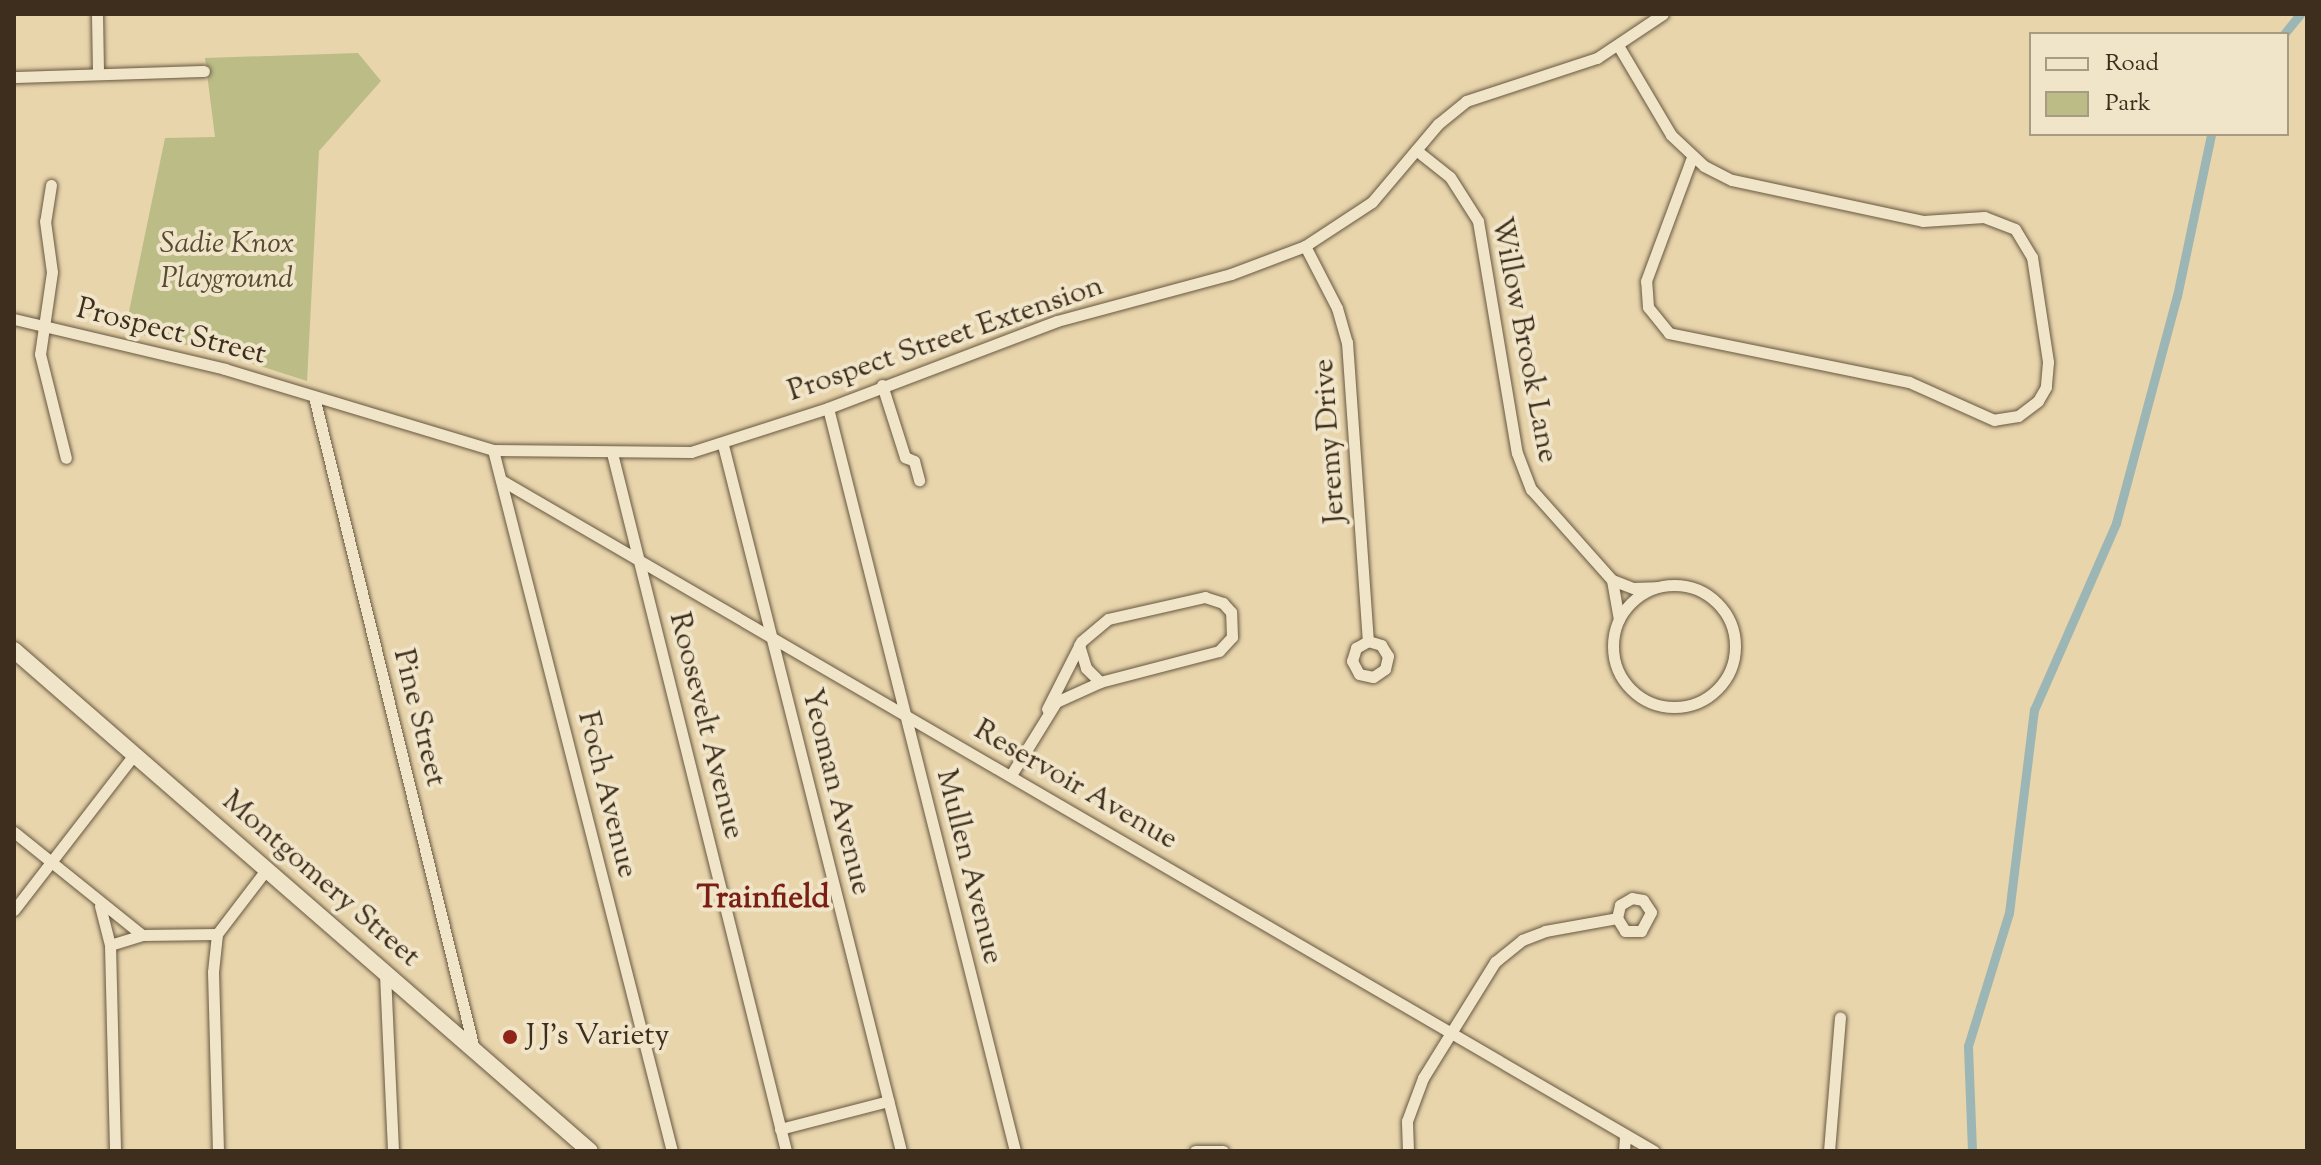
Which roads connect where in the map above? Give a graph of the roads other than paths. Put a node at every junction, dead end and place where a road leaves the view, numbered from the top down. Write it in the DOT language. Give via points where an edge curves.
graph roads {
  1 [pos="97,14"];
  2 [pos="1663,14"];
  3 [pos="1619,47"];
  4 [pos="204,71"];
  5 [pos="98,74"];
  6 [pos="14,77"];
  7 [pos="1416,150"];
  8 [pos="1692,157"];
  9 [pos="51,185"];
  10 [pos="1305,246"];
  11 [pos="14,319"];
  12 [pos="42,325"];
  13 [pos="882,385"];
  14 [pos="314,397"];
  15 [pos="828,408"];
  16 [pos="723,445"];
  17 [pos="493,450"];
  18 [pos="612,453"];
  19 [pos="66,458"];
  20 [pos="501,480"];
  21 [pos="919,480"];
  22 [pos="638,557"];
  23 [pos="1612,580"];
  24 [pos="1656,587"];
  25 [pos="1619,619"];
  26 [pos="772,638"];
  27 [pos="1368,641"];
  28 [pos="1079,645"];
  29 [pos="14,650"];
  30 [pos="1100,682"];
  31 [pos="1047,709"];
  32 [pos="906,716"];
  33 [pos="134,755"];
  34 [pos="1011,775"];
  35 [pos="14,832"];
  36 [pos="51,866"];
  37 [pos="266,870"];
  38 [pos="100,906"];
  39 [pos="14,910"];
  40 [pos="1617,918"];
  41 [pos="217,934"];
  42 [pos="142,935"];
  43 [pos="110,945"];
  44 [pos="385,974"];
  45 [pos="1840,1017"];
  46 [pos="1452,1034"];
  47 [pos="475,1052"];
  48 [pos="888,1101"];
  49 [pos="780,1129"];
  50 [pos="1625,1135"];
  51 [pos="115,1151"];
  52 [pos="218,1151"];
  53 [pos="393,1151"];
  54 [pos="590,1151"];
  55 [pos="672,1151"];
  56 [pos="786,1151"];
  57 [pos="901,1151"];
  58 [pos="1015,1151"];
  59 [pos="1195,1151"];
  60 [pos="1223,1151"];
  61 [pos="1408,1151"];
  62 [pos="1624,1151"];
  63 [pos="1654,1151"];
  64 [pos="1829,1151"];
  1 -- 5 [label="street"];
  2 -- 3 [label="street, Prospect Street Extension"];
  3 -- 7 [label="street, Prospect Street Extension" via="1584,64 1466,101"];
  3 -- 8 [label="street" via="1661,122"];
  4 -- 5 [label="street"];
  5 -- 6 [label="street"];
  7 -- 10 [label="street, Prospect Street Extension" via="1364,209"];
  7 -- 23 [label="street, Willow Brook Lane" via="1450,177 1478,221 1526,481 1542,506"];
  8 -- 8 [label="street" via="1646,281 1648,307 1669,333 1909,382 1994,420 2018,416 2038,401 2046,387 2048,362 2032,257 2015,229 1993,218 1923,221 1758,190"];
  9 -- 12 [label="street" via="45,221 52,272"];
  10 -- 13 [label="street, Prospect Street Extension" via="1231,274 1057,321"];
  10 -- 27 [label="street, Jeremy Drive" via="1337,308 1347,342"];
  11 -- 12 [label="street, Prospect Street"];
  12 -- 14 [label="street, Prospect Street" via="225,369"];
  12 -- 19 [label="street" via="40,354"];
  13 -- 15 [label="street, Prospect Street Extension"];
  13 -- 21 [label="street" via="905,457 914,461"];
  14 -- 17 [label="street, Prospect Street Extension"];
  14 -- 47 [label="street, Pine Street"];
  15 -- 16 [label="street, Prospect Street Extension"];
  15 -- 32 [label="street, Mullen Avenue"];
  16 -- 18 [label="street, Prospect Street Extension" via="691,452"];
  16 -- 26 [label="street, Yeoman Avenue"];
  17 -- 18 [label="street, Prospect Street Extension"];
  17 -- 20 [label="street, Foch Avenue"];
  18 -- 22 [label="street, Roosevelt Avenue"];
  20 -- 22 [label="street, Reservoir Avenue"];
  20 -- 55 [label="street, Foch Avenue"];
  22 -- 26 [label="street, Reservoir Avenue"];
  22 -- 49 [label="street, Roosevelt Avenue"];
  23 -- 24 [label="street" via="1633,588"];
  23 -- 25 [label="street"];
  24 -- 25 [label="street" via="1630,602"];
  24 -- 25 [label="street" via="1695,588 1725,612 1733,629 1734,658 1715,692 1698,702 1669,707 1633,692 1613,658"];
  26 -- 32 [label="street, Reservoir Avenue"];
  26 -- 48 [label="street, Yeoman Avenue"];
  28 -- 30 [label="street" via="1086,668"];
  28 -- 30 [label="street" via="1112,618 1198,598 1217,599 1231,612 1234,631 1219,651"];
  28 -- 31 [label="street"];
  29 -- 33 [label="main road, Montgomery Street"];
  30 -- 31 [label="street"];
  31 -- 34 [label="street"];
  32 -- 34 [label="street, Reservoir Avenue"];
  32 -- 58 [label="street, Mullen Avenue"];
  33 -- 36 [label="street"];
  33 -- 37 [label="main road, Montgomery Street"];
  34 -- 46 [label="street, Reservoir Avenue"];
  35 -- 36 [label="street"];
  36 -- 38 [label="street"];
  36 -- 39 [label="street"];
  37 -- 41 [label="street"];
  37 -- 44 [label="main road, Montgomery Street"];
  38 -- 42 [label="street"];
  38 -- 43 [label="street"];
  40 -- 46 [label="street" via="1545,931 1513,946 1488,971"];
  41 -- 42 [label="street"];
  41 -- 52 [label="street" via="213,972"];
  42 -- 43 [label="street"];
  43 -- 51 [label="street"];
  44 -- 47 [label="main road, Montgomery Street"];
  44 -- 53 [label="street"];
  45 -- 64 [label="street"];
  46 -- 50 [label="street, Reservoir Avenue"];
  46 -- 61 [label="street" via="1413,1101"];
  47 -- 54 [label="main road, Montgomery Street"];
  48 -- 49 [label="street"];
  48 -- 57 [label="street, Yeoman Avenue"];
  49 -- 56 [label="street, Roosevelt Avenue"];
  50 -- 62 [label="street"];
  50 -- 63 [label="street, Reservoir Avenue"];
  59 -- 60 [label="street"];
}
